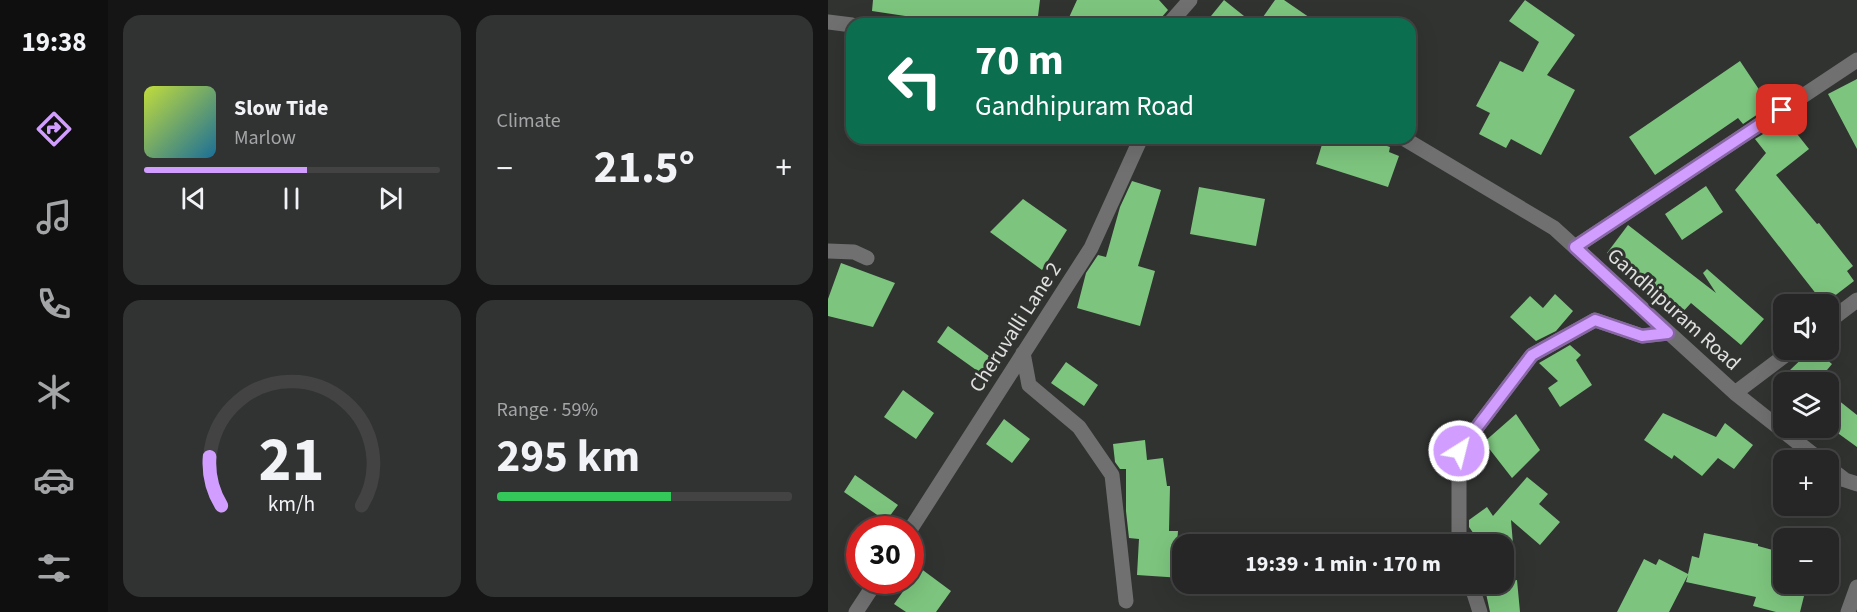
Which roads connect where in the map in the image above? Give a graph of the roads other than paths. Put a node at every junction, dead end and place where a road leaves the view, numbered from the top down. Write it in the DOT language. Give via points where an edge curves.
graph roads {
  1 [pos="1190,0"];
  2 [pos="1174,18"];
  3 [pos="828,21"];
  4 [pos="846,24"];
  5 [pos="1857,60"];
  6 [pos="1139,144"];
  7 [pos="1413,144"];
  8 [pos="1575,247"];
  9 [pos="828,251"];
  10 [pos="867,258"];
  11 [pos="1857,300"];
  12 [pos="1839,314"];
  13 [pos="1668,333"];
  14 [pos="1023,352"];
  15 [pos="1779,360"];
  16 [pos="1735,393"];
  17 [pos="1807,450"];
  18 [pos="1839,475"];
  19 [pos="1857,484"];
  20 [pos="919,516"];
  21 [pos="1459,534"];
  22 [pos="1857,587"];
  23 [pos="868,594"];
  24 [pos="1474,594"];
  25 [pos="1126,601"];
  26 [pos="856,612"];
  27 [pos="1480,612"];
  28 [pos="1848,612"];
  1 -- 2 [label="street"];
  3 -- 4 [label="street"];
  5 -- 8 [label="street"];
  6 -- 14 [label="street, Cheruvalli Lane 2" via="1091,248"];
  7 -- 8 [label="street, Gandhipuram Road" via="1554,228"];
  8 -- 13 [label="street, Gandhipuram Road"];
  9 -- 10 [label="street" via="854,252"];
  11 -- 12 [label="street"];
  13 -- 16 [label="street, Gandhipuram Road"];
  13 -- 21 [label="street" via="1642,336 1595,320 1532,355 1459,451"];
  14 -- 20 [label="street, Cheruvalli Lane 2"];
  14 -- 25 [label="street" via="1029,385 1079,427 1112,476"];
  15 -- 16 [label="street"];
  16 -- 17 [label="street, Gandhipuram Road"];
  18 -- 19 [label="street"];
  22 -- 28 [label="street"];
  23 -- 26 [label="street"];
  24 -- 27 [label="street"];
}
